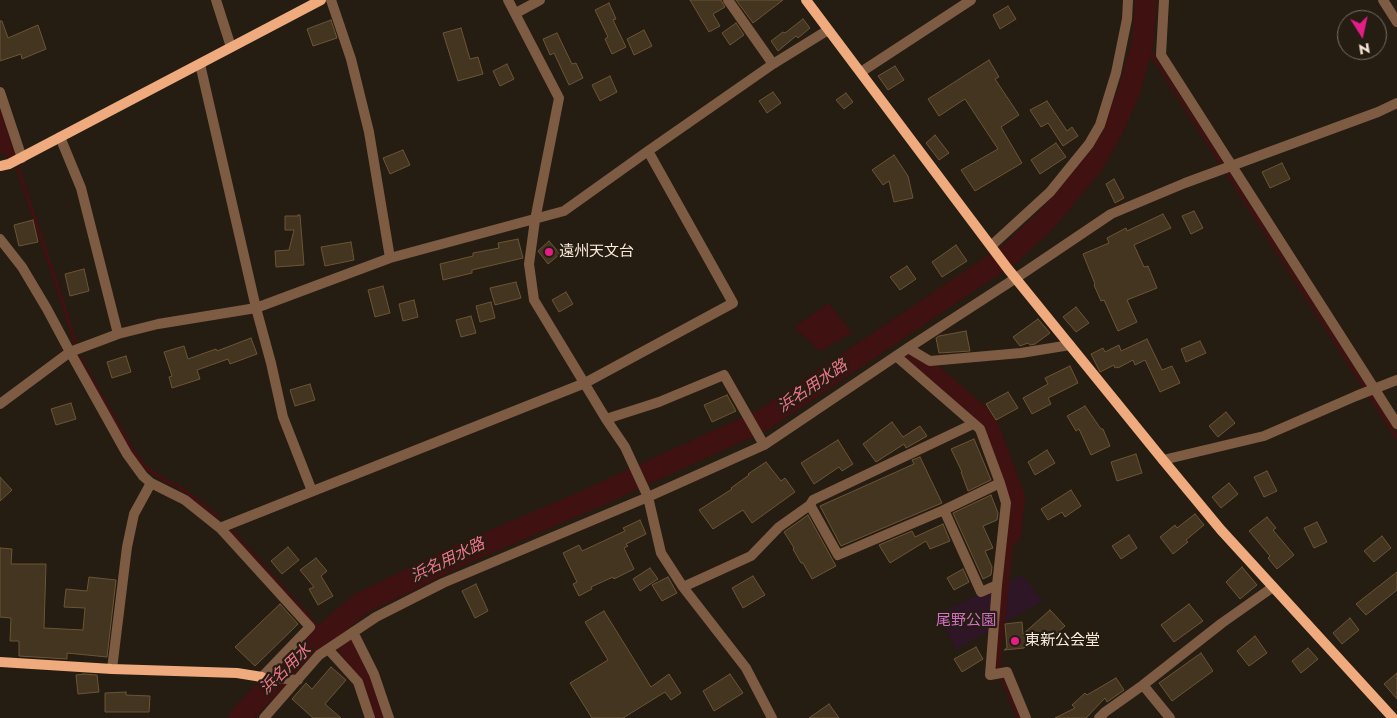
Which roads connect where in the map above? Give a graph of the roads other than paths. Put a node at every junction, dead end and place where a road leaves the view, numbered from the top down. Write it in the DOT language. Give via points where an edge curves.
graph roads {
  1 [pos="216,0"];
  2 [pos="321,0"];
  3 [pos="331,0"];
  4 [pos="508,0"];
  5 [pos="540,0"];
  6 [pos="728,0"];
  7 [pos="806,0"];
  8 [pos="971,0"];
  9 [pos="1128,0"];
  10 [pos="1164,0"];
  11 [pos="1383,0"];
  12 [pos="516,13"];
  13 [pos="1397,22"];
  14 [pos="828,30"];
  15 [pos="231,48"];
  16 [pos="200,64"];
  17 [pos="774,64"];
  18 [pos="861,72"];
  19 [pos="0,92"];
  20 [pos="1397,103"];
  21 [pos="60,137"];
  22 [pos="648,150"];
  23 [pos="22,158"];
  24 [pos="0,166"];
  25 [pos="1231,167"];
  26 [pos="535,220"];
  27 [pos="0,238"];
  28 [pos="991,246"];
  29 [pos="390,258"];
  30 [pos="1016,278"];
  31 [pos="256,308"];
  32 [pos="118,334"];
  33 [pos="1070,346"];
  34 [pos="908,348"];
  35 [pos="70,352"];
  36 [pos="896,356"];
  37 [pos="1397,380"];
  38 [pos="585,383"];
  39 [pos="1373,389"];
  40 [pos="0,404"];
  41 [pos="606,419"];
  42 [pos="973,424"];
  43 [pos="1397,424"];
  44 [pos="764,445"];
  45 [pos="1162,460"];
  46 [pos="151,483"];
  47 [pos="1000,483"];
  48 [pos="312,491"];
  49 [pos="646,494"];
  50 [pos="810,505"];
  51 [pos="944,510"];
  52 [pos="220,528"];
  53 [pos="997,586"];
  54 [pos="1273,586"];
  55 [pos="683,587"];
  56 [pos="353,632"];
  57 [pos="328,649"];
  58 [pos="0,662"];
  59 [pos="112,669"];
  60 [pos="262,676"];
  61 [pos="298,680"];
  62 [pos="1143,685"];
  63 [pos="264,718"];
  64 [pos="370,718"];
  65 [pos="389,718"];
  66 [pos="772,718"];
  67 [pos="1026,718"];
  68 [pos="1099,718"];
  69 [pos="1170,718"];
  70 [pos="1393,718"];
  1 -- 15 [label="street"];
  2 -- 15 [label="street"];
  3 -- 29 [label="street" via="351,59 369,132"];
  4 -- 12 [label="street"];
  5 -- 12 [label="street"];
  6 -- 17 [label="street"];
  7 -- 14 [label="street"];
  8 -- 18 [label="street"];
  9 -- 28 [label="street" via="1116,73 1100,125 1089,144 1050,192"];
  10 -- 25 [label="street" via="1161,55"];
  11 -- 13 [label="street"];
  12 -- 26 [label="street" via="559,98"];
  14 -- 17 [label="street"];
  14 -- 18 [label="street"];
  15 -- 16 [label="street"];
  16 -- 21 [label="street"];
  16 -- 31 [label="street"];
  17 -- 22 [label="street"];
  18 -- 28 [label="street"];
  19 -- 23 [label="street"];
  20 -- 25 [label="street"];
  21 -- 23 [label="street"];
  21 -- 32 [label="street" via="81,188"];
  22 -- 26 [label="street" via="564,211"];
  22 -- 38 [label="street" via="732,303"];
  23 -- 24 [label="street"];
  25 -- 30 [label="street" via="1111,214"];
  25 -- 39 [label="street"];
  26 -- 29 [label="street"];
  26 -- 38 [label="street" via="529,264 534,300"];
  27 -- 35 [label="street" via="22,267"];
  28 -- 30 [label="street"];
  29 -- 31 [label="street"];
  30 -- 33 [label="street"];
  30 -- 34 [label="street"];
  31 -- 32 [label="street"];
  31 -- 48 [label="street" via="272,363 282,417"];
  32 -- 35 [label="street"];
  33 -- 34 [label="street" via="930,361"];
  33 -- 45 [label="street"];
  34 -- 36 [label="street"];
  35 -- 40 [label="street"];
  35 -- 46 [label="street" via="127,454"];
  36 -- 42 [label="street"];
  36 -- 44 [label="street"];
  37 -- 39 [label="street"];
  38 -- 41 [label="street"];
  38 -- 48 [label="street"];
  39 -- 43 [label="street"];
  39 -- 45 [label="street" via="1264,436"];
  41 -- 44 [label="street" via="724,376"];
  41 -- 49 [label="street" via="625,447"];
  42 -- 47 [label="street" via="980,429"];
  42 -- 50 [label="street" via="813,500"];
  44 -- 49 [label="street"];
  45 -- 54 [label="street"];
  46 -- 52 [label="street" via="185,500"];
  46 -- 59 [label="street" via="134,514 127,547"];
  47 -- 51 [label="street"];
  47 -- 53 [label="street" via="1006,503"];
  48 -- 52 [label="street"];
  49 -- 55 [label="street" via="661,553"];
  49 -- 56 [label="street" via="443,583"];
  50 -- 51 [label="street" via="838,555"];
  50 -- 55 [label="street" via="779,527 751,556"];
  51 -- 53 [label="street" via="981,592"];
  52 -- 60 [label="street" via="310,626"];
  53 -- 67 [label="street" via="990,676 1007,672"];
  54 -- 62 [label="street"];
  54 -- 70 [label="street"];
  55 -- 66 [label="street" via="746,668"];
  56 -- 57 [label="street"];
  56 -- 65 [label="street" via="374,674"];
  57 -- 61 [label="street"];
  57 -- 64 [label="street" via="358,682"];
  58 -- 59 [label="street"];
  59 -- 60 [label="street"];
  60 -- 61 [label="street"];
  61 -- 63 [label="street"];
  62 -- 68 [label="street"];
  62 -- 69 [label="street"];
}
